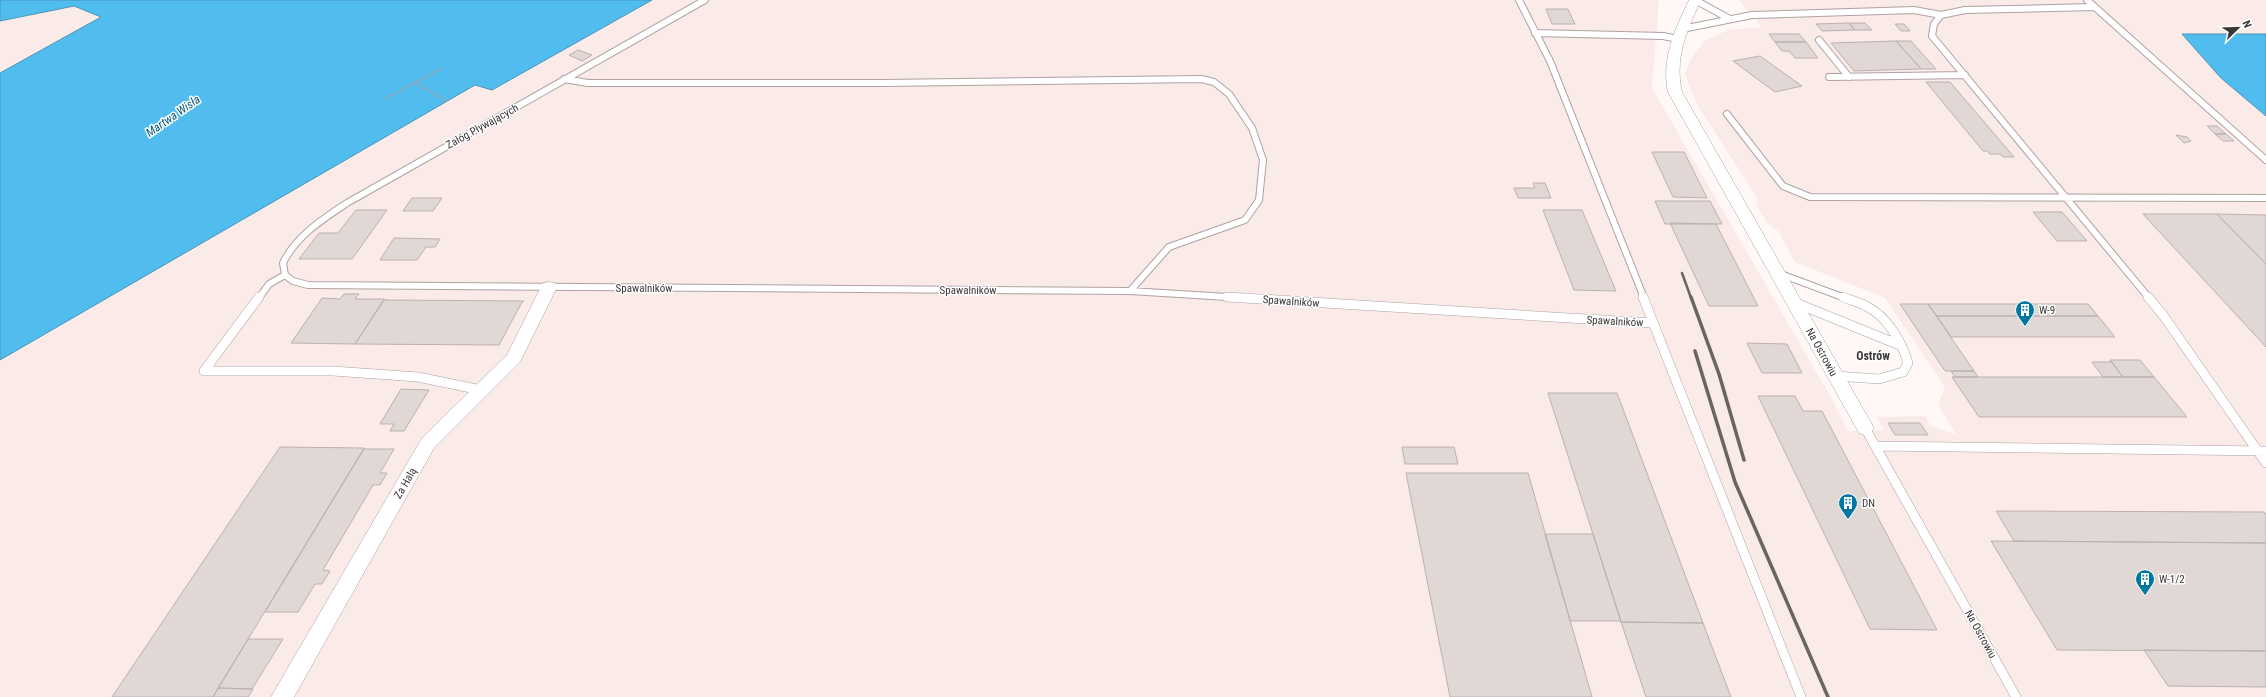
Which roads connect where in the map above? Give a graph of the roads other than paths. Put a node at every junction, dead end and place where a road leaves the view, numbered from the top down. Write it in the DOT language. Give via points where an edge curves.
graph roads {
  1 [pos="706,0"];
  2 [pos="1519,0"];
  3 [pos="1695,0"];
  4 [pos="2087,0"];
  5 [pos="2094,6"];
  6 [pos="1941,15"];
  7 [pos="1728,18"];
  8 [pos="1535,33"];
  9 [pos="1680,34"];
  10 [pos="1819,40"];
  11 [pos="1965,76"];
  12 [pos="1829,77"];
  13 [pos="1849,77"];
  14 [pos="564,79"];
  15 [pos="1727,114"];
  16 [pos="2266,160"];
  17 [pos="2068,198"];
  18 [pos="2266,198"];
  19 [pos="1778,273"];
  20 [pos="285,275"];
  21 [pos="549,287"];
  22 [pos="1130,291"];
  23 [pos="1795,303"];
  24 [pos="1652,323"];
  25 [pos="1902,346"];
  26 [pos="1836,376"];
  27 [pos="481,390"];
  28 [pos="1865,428"];
  29 [pos="1875,446"];
  30 [pos="2256,450"];
  31 [pos="2266,451"];
  32 [pos="2266,463"];
  33 [pos="282,697"];
  34 [pos="1801,697"];
  35 [pos="2016,697"];
  1 -- 14 [label="lane, Załóg Pływających"];
  2 -- 8 [label="lane"];
  3 -- 7 [label="lane"];
  3 -- 9 [label="street, Na Ostrowiu"];
  4 -- 5 [label="lane"];
  5 -- 6 [label="lane" via="1965,10"];
  5 -- 16 [label="lane"];
  6 -- 7 [label="lane" via="1914,10"];
  6 -- 11 [label="lane" via="1934,24 1932,36"];
  7 -- 9 [label="lane"];
  8 -- 9 [label="lane" via="1663,36"];
  8 -- 24 [label="lane" via="1550,61"];
  9 -- 19 [label="street, Na Ostrowiu" via="1670,77 1675,92"];
  10 -- 13 [label="lane"];
  11 -- 13 [label="lane"];
  11 -- 17 [label="lane"];
  12 -- 13 [label="lane"];
  14 -- 20 [label="lane, Załóg Pływających" via="369,190 319,222 294,245 283,263"];
  14 -- 22 [label="lane" via="588,83 1193,79 1214,82 1229,94 1252,128 1263,160 1259,200 1244,220 1169,247"];
  15 -- 17 [label="lane" via="1783,186 1810,197"];
  17 -- 18 [label="lane"];
  17 -- 30 [label="lane" via="2163,315"];
  19 -- 23 [label="street, Na Ostrowiu"];
  19 -- 25 [label="lane" via="1867,306 1881,317"];
  20 -- 21 [label="lane, Spawalników" via="293,281 308,285"];
  20 -- 27 [label="lane" via="269,284 204,371 333,371 418,377"];
  21 -- 22 [label="lane, Spawalników"];
  21 -- 27 [label="street, Za Halą" via="514,358"];
  22 -- 24 [label="lane, Spawalników"];
  23 -- 25 [label="lane"];
  23 -- 26 [label="street, Na Ostrowiu"];
  24 -- 34 [label="lane"];
  25 -- 26 [label="lane" via="1908,363 1904,372 1878,379"];
  26 -- 28 [label="street, Na Ostrowiu"];
  27 -- 33 [label="street, Za Halą" via="428,443"];
  28 -- 29 [label="lane, Na Ostrowiu"];
  29 -- 30 [label="lane"];
  29 -- 35 [label="lane, Na Ostrowiu"];
  30 -- 31 [label="lane"];
  30 -- 32 [label="lane"];
}
